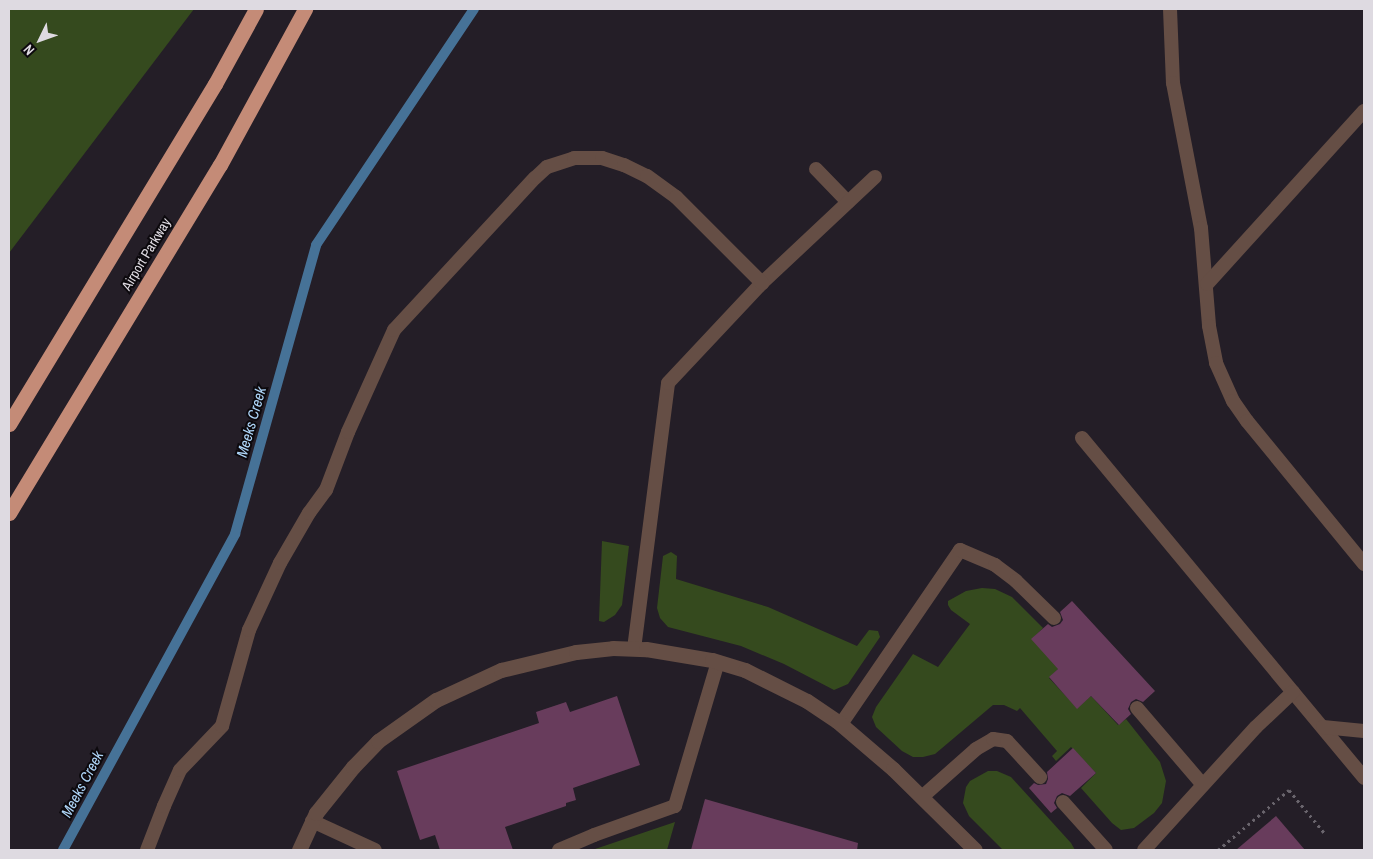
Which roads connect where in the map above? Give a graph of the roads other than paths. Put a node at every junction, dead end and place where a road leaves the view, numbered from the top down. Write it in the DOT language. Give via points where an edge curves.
graph roads {
  1 [pos="256,9"];
  2 [pos="305,9"];
  3 [pos="1170,9"];
  4 [pos="1364,110"];
  5 [pos="816,169"];
  6 [pos="875,177"];
  7 [pos="848,202"];
  8 [pos="762,283"];
  9 [pos="1207,284"];
  10 [pos="9,424"];
  11 [pos="1082,438"];
  12 [pos="9,513"];
  13 [pos="1364,564"];
  14 [pos="1054,618"];
  15 [pos="634,649"];
  16 [pos="718,662"];
  17 [pos="1293,692"];
  18 [pos="1137,708"];
  19 [pos="841,724"];
  20 [pos="1323,727"];
  21 [pos="1364,731"];
  22 [pos="1040,777"];
  23 [pos="1364,778"];
  24 [pos="1203,785"];
  25 [pos="922,797"];
  26 [pos="1063,802"];
  27 [pos="312,821"];
  28 [pos="148,850"];
  29 [pos="298,850"];
  30 [pos="376,850"];
  31 [pos="559,850"];
  32 [pos="975,850"];
  33 [pos="1106,850"];
  34 [pos="1144,850"];
  1 -- 10 [label="highway" via="215,84"];
  2 -- 12 [label="highway, Airport Parkway" via="220,164"];
  3 -- 9 [label="lane" via="1173,83 1195,191"];
  4 -- 9 [label="lane"];
  5 -- 7 [label="lane"];
  6 -- 7 [label="lane"];
  7 -- 8 [label="lane"];
  8 -- 15 [label="lane" via="668,383"];
  8 -- 28 [label="lane" via="676,197 647,176 602,158 574,158 547,167 535,178 394,330 326,490 308,513 280,563 250,630 222,726 180,770"];
  9 -- 13 [label="lane" via="1211,344 1233,401 1262,442"];
  11 -- 17 [label="lane"];
  14 -- 19 [label="lane" via="995,565 960,550"];
  15 -- 16 [label="street"];
  15 -- 27 [label="street" via="576,652 543,659 501,670 436,700 372,748 334,789"];
  16 -- 19 [label="street" via="780,685"];
  16 -- 31 [label="lane" via="675,806"];
  17 -- 20 [label="lane"];
  17 -- 24 [label="lane"];
  18 -- 24 [label="lane"];
  19 -- 25 [label="street"];
  20 -- 21 [label="lane"];
  20 -- 23 [label="lane"];
  22 -- 25 [label="lane" via="1007,741 993,739 976,749"];
  24 -- 34 [label="lane"];
  25 -- 32 [label="street"];
  26 -- 33 [label="lane"];
  27 -- 29 [label="street"];
  27 -- 30 [label="lane"];
}
